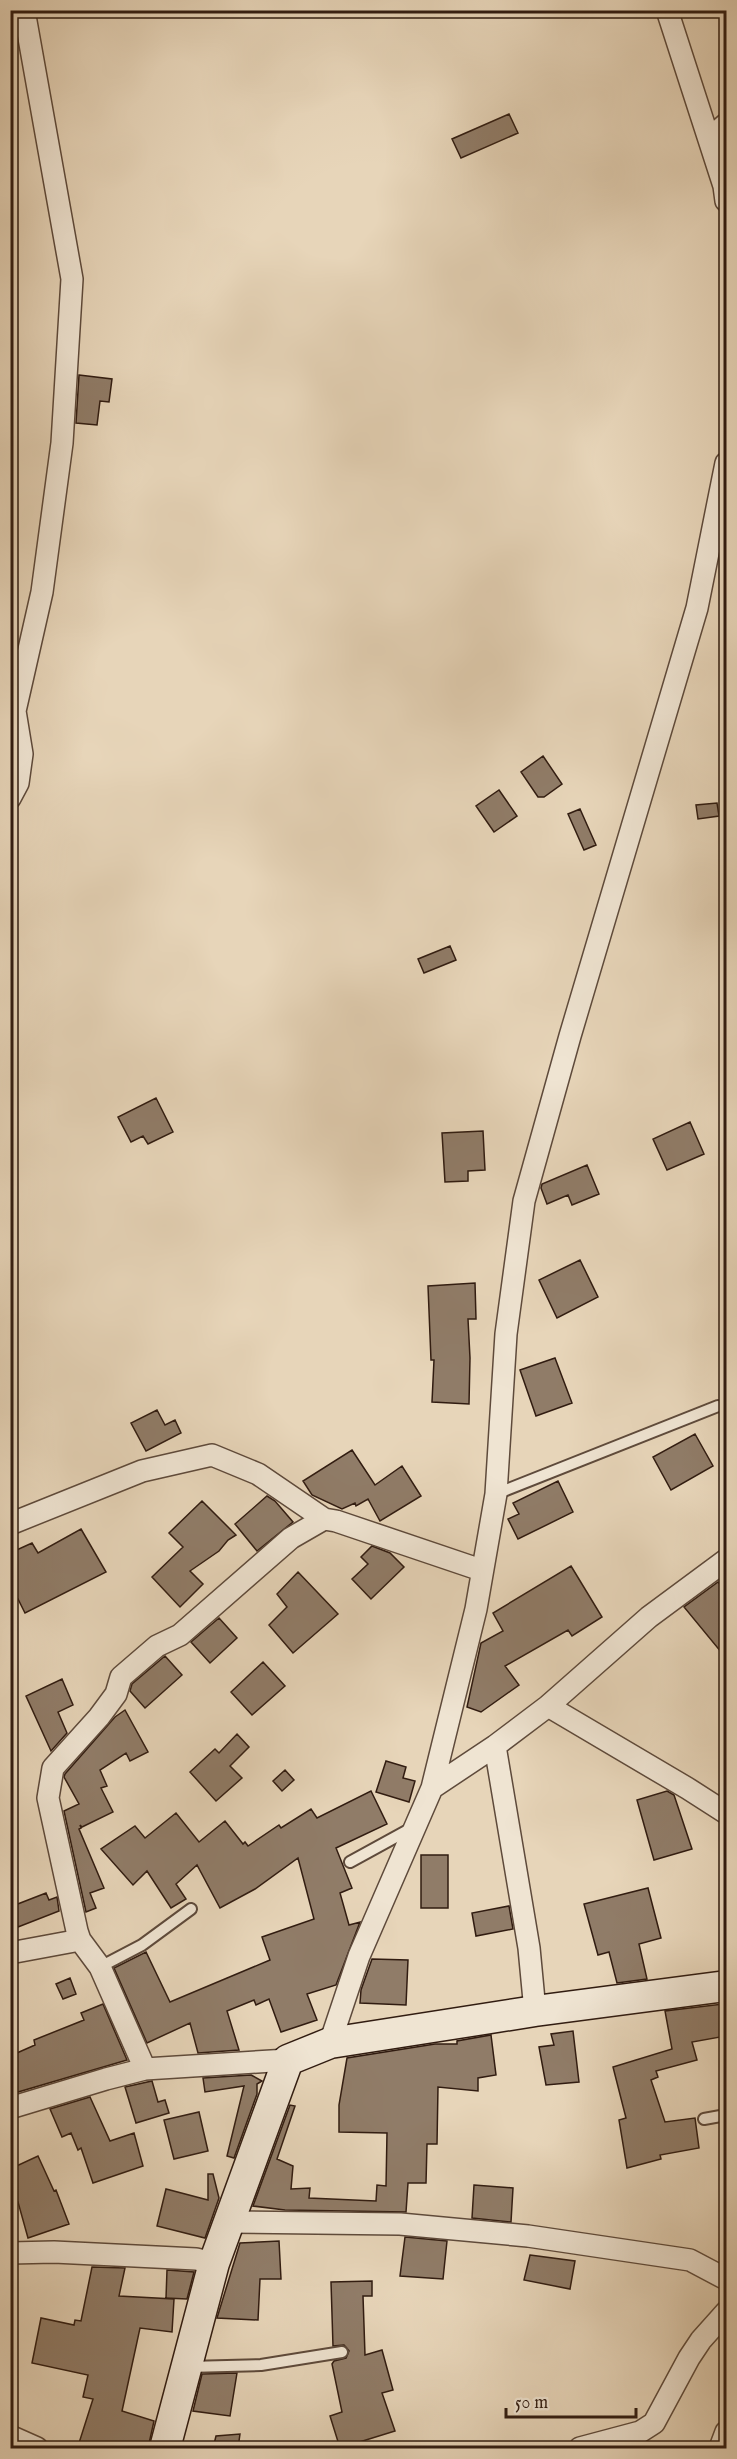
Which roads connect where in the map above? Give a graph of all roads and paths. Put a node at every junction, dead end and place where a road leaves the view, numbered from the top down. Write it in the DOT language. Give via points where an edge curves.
graph roads {
  1 [pos="24,10"];
  2 [pos="667,10"];
  3 [pos="726,124"];
  4 [pos="709,139"];
  5 [pos="726,201"];
  6 [pos="726,463"];
  7 [pos="13,713"];
  8 [pos="10,798"];
  9 [pos="718,1406"];
  10 [pos="496,1494"];
  11 [pos="324,1519"];
  12 [pos="10,1524"];
  13 [pos="726,1560"];
  14 [pos="482,1570"];
  15 [pos="548,1706"];
  16 [pos="495,1746"];
  17 [pos="432,1788"];
  18 [pos="726,1813"];
  19 [pos="415,1827"];
  20 [pos="350,1862"];
  21 [pos="191,1909"];
  22 [pos="80,1940"];
  23 [pos="10,1953"];
  24 [pos="100,1967"];
  25 [pos="726,1986"];
  26 [pos="535,2011"];
  27 [pos="330,2043"];
  28 [pos="288,2060"];
  29 [pos="145,2069"];
  30 [pos="10,2108"];
  31 [pos="726,2115"];
  32 [pos="704,2119"];
  33 [pos="228,2222"];
  34 [pos="10,2253"];
  35 [pos="214,2263"];
  36 [pos="726,2279"];
  37 [pos="726,2312"];
  38 [pos="342,2352"];
  39 [pos="187,2367"];
  40 [pos="726,2432"];
  41 [pos="10,2436"];
  42 [pos="38,2448"];
  43 [pos="165,2448"];
  44 [pos="580,2448"];
  45 [pos="720,2448"];
  1 -- 7 [label="street" via="72,279 59,465 42,592"];
  2 -- 4 [label="street"];
  3 -- 4 [label="street"];
  4 -- 5 [label="street"];
  6 -- 10 [label="street" via="697,608 524,1201 506,1334"];
  7 -- 8 [label="street" via="22,754 18,783"];
  9 -- 10 [label="lane"];
  10 -- 14 [label="street"];
  11 -- 12 [label="street" via="258,1474 212,1455 142,1470"];
  11 -- 14 [label="street"];
  11 -- 22 [label="street" via="291,1538 180,1635 157,1646 121,1677 116,1694 99,1717 53,1768 48,1798"];
  13 -- 15 [label="street" via="649,1617"];
  14 -- 17 [label="street"];
  15 -- 16 [label="street"];
  15 -- 18 [label="street"];
  16 -- 17 [label="street"];
  16 -- 26 [label="street" via="529,1948"];
  17 -- 19 [label="street"];
  19 -- 20 [label="lane"];
  19 -- 27 [label="street" via="359,1956"];
  21 -- 24 [label="lane" via="142,1945"];
  22 -- 23 [label="street"];
  22 -- 24 [label="street"];
  24 -- 29 [label="street"];
  25 -- 26 [label="street"];
  26 -- 27 [label="street"];
  27 -- 28 [label="street"];
  28 -- 29 [label="street"];
  28 -- 33 [label="street"];
  29 -- 30 [label="street"];
  31 -- 32 [label="lane"];
  33 -- 35 [label="street"];
  33 -- 36 [label="street" via="400,2224 518,2235 690,2260"];
  34 -- 35 [label="street" via="54,2252"];
  35 -- 39 [label="street"];
  37 -- 44 [label="street" via="689,2358 654,2423 640,2432"];
  38 -- 39 [label="lane" via="261,2365"];
  39 -- 43 [label="street"];
  40 -- 45 [label="street"];
  41 -- 42 [label="street"];
}
